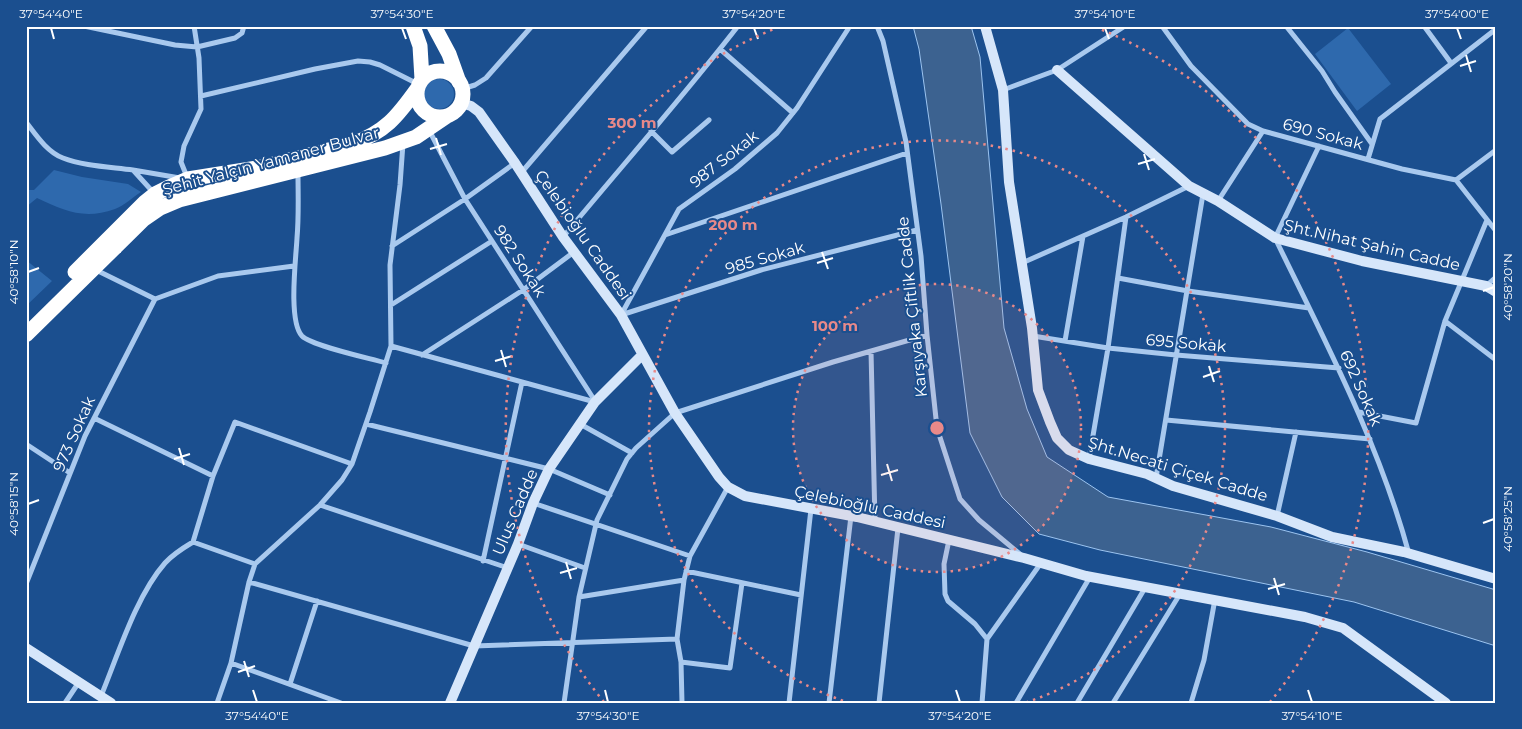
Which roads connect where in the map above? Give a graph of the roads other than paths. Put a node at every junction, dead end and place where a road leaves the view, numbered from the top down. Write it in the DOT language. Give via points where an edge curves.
graph roads {
  1 [pos="84,26"];
  2 [pos="194,26"];
  3 [pos="244,26"];
  4 [pos="413,26"];
  5 [pos="434,26"];
  6 [pos="532,26"];
  7 [pos="647,26"];
  8 [pos="738,26"];
  9 [pos="850,26"];
  10 [pos="877,26"];
  11 [pos="985,26"];
  12 [pos="1125,26"];
  13 [pos="1162,26"];
  14 [pos="1286,26"];
  15 [pos="1424,26"];
  16 [pos="1496,29"];
  17 [pos="197,47"];
  18 [pos="720,49"];
  19 [pos="1451,63"];
  20 [pos="1057,70"];
  21 [pos="419,84"];
  22 [pos="1003,90"];
  23 [pos="461,91"];
  24 [pos="201,96"];
  25 [pos="793,113"];
  26 [pos="447,116"];
  27 [pos="709,120"];
  28 [pos="26,122"];
  29 [pos="428,130"];
  30 [pos="651,131"];
  31 [pos="1263,131"];
  32 [pos="403,142"];
  33 [pos="1372,144"];
  34 [pos="1319,146"];
  35 [pos="1496,150"];
  36 [pos="907,153"];
  37 [pos="1368,159"];
  38 [pos="515,163"];
  39 [pos="133,170"];
  40 [pos="298,170"];
  41 [pos="521,173"];
  42 [pos="188,180"];
  43 [pos="1456,180"];
  44 [pos="1189,186"];
  45 [pos="155,194"];
  46 [pos="1202,194"];
  47 [pos="466,199"];
  48 [pos="1218,201"];
  49 [pos="1126,217"];
  50 [pos="1487,220"];
  51 [pos="917,230"];
  52 [pos="1496,231"];
  53 [pos="665,235"];
  54 [pos="1083,236"];
  55 [pos="563,238"];
  56 [pos="1275,238"];
  57 [pos="492,241"];
  58 [pos="392,246"];
  59 [pos="574,252"];
  60 [pos="1021,264"];
  61 [pos="294,266"];
  62 [pos="93,269"];
  63 [pos="1496,277"];
  64 [pos="1118,278"];
  65 [pos="1461,282"];
  66 [pos="1486,286"];
  67 [pos="523,290"];
  68 [pos="1188,291"];
  69 [pos="1496,292"];
  70 [pos="155,299"];
  71 [pos="391,305"];
  72 [pos="1309,308"];
  73 [pos="621,315"];
  74 [pos="26,320"];
  75 [pos="1445,321"];
  76 [pos="26,335"];
  77 [pos="927,335"];
  78 [pos="1033,336"];
  79 [pos="1065,341"];
  80 [pos="391,346"];
  81 [pos="1108,348"];
  82 [pos="871,351"];
  83 [pos="422,355"];
  84 [pos="642,355"];
  85 [pos="1176,355"];
  86 [pos="1496,360"];
  87 [pos="386,363"];
  88 [pos="1338,368"];
  89 [pos="522,382"];
  90 [pos="595,402"];
  91 [pos="1359,412"];
  92 [pos="675,413"];
  93 [pos="94,418"];
  94 [pos="1166,420"];
  95 [pos="366,424"];
  96 [pos="580,424"];
  97 [pos="1296,432"];
  98 [pos="1370,440"];
  99 [pos="26,444"];
  100 [pos="632,453"];
  101 [pos="504,458"];
  102 [pos="1089,459"];
  103 [pos="352,464"];
  104 [pos="549,469"];
  105 [pos="70,472"];
  106 [pos="213,476"];
  107 [pos="1156,478"];
  108 [pos="728,487"];
  109 [pos="610,495"];
  110 [pos="533,503"];
  111 [pos="320,505"];
  112 [pos="811,509"];
  113 [pos="851,516"];
  114 [pos="1277,516"];
  115 [pos="875,522"];
  116 [pos="596,524"];
  117 [pos="898,528"];
  118 [pos="949,540"];
  119 [pos="193,542"];
  120 [pos="518,544"];
  121 [pos="1410,554"];
  122 [pos="690,556"];
  123 [pos="1024,558"];
  124 [pos="483,561"];
  125 [pos="1041,563"];
  126 [pos="255,564"];
  127 [pos="508,568"];
  128 [pos="585,568"];
  129 [pos="686,571"];
  130 [pos="1090,577"];
  131 [pos="1496,579"];
  132 [pos="684,580"];
  133 [pos="249,582"];
  134 [pos="742,583"];
  135 [pos="26,584"];
  136 [pos="1145,587"];
  137 [pos="1180,594"];
  138 [pos="801,595"];
  139 [pos="579,597"];
  140 [pos="1215,599"];
  141 [pos="317,601"];
  142 [pos="676,639"];
  143 [pos="988,639"];
  144 [pos="572,643"];
  145 [pos="474,646"];
  146 [pos="26,648"];
  147 [pos="681,662"];
  148 [pos="231,663"];
  149 [pos="80,682"];
  150 [pos="290,684"];
  151 [pos="102,696"];
  152 [pos="66,703"];
  153 [pos="112,703"];
  154 [pos="217,703"];
  155 [pos="340,703"];
  156 [pos="450,703"];
  157 [pos="564,703"];
  158 [pos="682,703"];
  159 [pos="789,703"];
  160 [pos="828,703"];
  161 [pos="879,703"];
  162 [pos="982,703"];
  163 [pos="1016,703"];
  164 [pos="1077,703"];
  165 [pos="1113,703"];
  166 [pos="1192,703"];
  167 [pos="1446,703"];
  1 -- 17 [label="street"];
  2 -- 17 [label="street"];
  3 -- 17 [label="street" via="242,33 235,38"];
  4 -- 21 [label="highway" via="420,46"];
  5 -- 23 [label="highway" via="449,54"];
  6 -- 23 [label="street" via="486,78"];
  7 -- 41 [label="street"];
  8 -- 18 [label="street"];
  9 -- 25 [label="street, 987 Sokak"];
  10 -- 36 [label="street, Karşıyaka Çiftlik Cadde"];
  11 -- 22 [label="street, Şht.Necati Çiçek Cadde"];
  12 -- 20 [label="street"];
  13 -- 31 [label="street, 690 Sokak" via="1190,66 1248,124"];
  14 -- 33 [label="street" via="1322,71"];
  15 -- 19 [label="street"];
  16 -- 19 [label="street"];
  17 -- 24 [label="street"];
  18 -- 25 [label="street"];
  18 -- 30 [label="street" via="694,84"];
  19 -- 33 [label="street" via="1380,119"];
  20 -- 22 [label="street"];
  20 -- 44 [label="street, Şht.Nihat Şahin Cadde"];
  21 -- 23 [label="highway" via="434,72 441,71 454,76"];
  21 -- 24 [label="street" via="380,65 358,61"];
  21 -- 26 [label="highway" via="421,108 433,116"];
  21 -- 42 [label="highway, Şehit Yalçın Yamaner Bulvar" via="395,119 366,139 262,167"];
  22 -- 60 [label="street, Şht.Necati Çiçek Cadde" via="1009,182"];
  23 -- 26 [label="highway" via="458,108"];
  23 -- 38 [label="street, Çelebioğlu Caddesi"];
  24 -- 42 [label="street" via="202,109 184,146 181,162"];
  25 -- 53 [label="street, 987 Sokak" via="777,133 680,210"];
  26 -- 29 [label="highway, Şehit Yalçın Yamaner Bulvar"];
  27 -- 30 [label="street" via="672,152"];
  28 -- 39 [label="street" via="44,144 62,158"];
  29 -- 32 [label="highway, Şehit Yalçın Yamaner Bulvar"];
  29 -- 47 [label="street, 982 Sokak"];
  30 -- 55 [label="street"];
  31 -- 34 [label="street, 690 Sokak"];
  31 -- 48 [label="street"];
  32 -- 40 [label="highway, Şehit Yalçın Yamaner Bulvar"];
  32 -- 58 [label="street"];
  33 -- 37 [label="street"];
  34 -- 37 [label="street, 690 Sokak"];
  34 -- 56 [label="street"];
  35 -- 43 [label="street"];
  36 -- 51 [label="street, Karşıyaka Çiftlik Cadde"];
  36 -- 53 [label="street"];
  37 -- 43 [label="street, 690 Sokak"];
  38 -- 41 [label="street, Çelebioğlu Caddesi"];
  38 -- 47 [label="street"];
  39 -- 42 [label="street"];
  39 -- 45 [label="street"];
  40 -- 61 [label="street"];
  40 -- 62 [label="highway, Şehit Yalçın Yamaner Bulvar" via="179,200 160,208"];
  41 -- 55 [label="street, Çelebioğlu Caddesi"];
  42 -- 45 [label="highway, Şehit Yalçın Yamaner Bulvar"];
  43 -- 50 [label="street"];
  44 -- 46 [label="street, Şht.Nihat Şahin Cadde"];
  44 -- 49 [label="street"];
  45 -- 74 [label="highway, Şehit Yalçın Yamaner Bulvar"];
  46 -- 48 [label="street, Şht.Nihat Şahin Cadde"];
  46 -- 68 [label="street"];
  47 -- 57 [label="street, 982 Sokak"];
  47 -- 58 [label="street"];
  48 -- 56 [label="street, Şht.Nihat Şahin Cadde"];
  49 -- 54 [label="street"];
  49 -- 64 [label="street"];
  50 -- 52 [label="street"];
  50 -- 65 [label="street"];
  51 -- 73 [label="street, 985 Sokak" via="761,270"];
  51 -- 77 [label="street, Karşıyaka Çiftlik Cadde"];
  53 -- 73 [label="street, 987 Sokak"];
  54 -- 60 [label="street"];
  54 -- 79 [label="street"];
  55 -- 59 [label="street, Çelebioğlu Caddesi"];
  56 -- 65 [label="street, Şht.Nihat Şahin Cadde"];
  56 -- 72 [label="street, 692 Sokak"];
  57 -- 67 [label="street, 982 Sokak"];
  57 -- 71 [label="street"];
  58 -- 71 [label="street"];
  59 -- 67 [label="street"];
  59 -- 73 [label="street, Çelebioğlu Caddesi"];
  60 -- 78 [label="street, Şht.Necati Çiçek Cadde"];
  61 -- 70 [label="street" via="218,276"];
  61 -- 87 [label="street" via="295,322 302,336 317,344"];
  62 -- 70 [label="street"];
  62 -- 76 [label="highway, Şehit Yalçın Yamaner Bulvar"];
  63 -- 66 [label="street"];
  64 -- 68 [label="street"];
  64 -- 81 [label="street"];
  65 -- 66 [label="street, Şht.Nihat Şahin Cadde"];
  65 -- 75 [label="street"];
  66 -- 69 [label="street, Şht.Nihat Şahin Cadde"];
  67 -- 83 [label="street"];
  67 -- 90 [label="street, 982 Sokak"];
  68 -- 72 [label="street"];
  68 -- 85 [label="street"];
  70 -- 93 [label="street, 973 Sokak"];
  71 -- 80 [label="street"];
  72 -- 88 [label="street, 692 Sokak"];
  73 -- 84 [label="street, Çelebioğlu Caddesi"];
  75 -- 86 [label="street"];
  75 -- 91 [label="street" via="1416,423"];
  77 -- 82 [label="street"];
  77 -- 123 [label="street, Karşıyaka Çiftlik Cadde" via="937,428 960,499 979,520"];
  78 -- 79 [label="street, 695 Sokak"];
  78 -- 102 [label="street, Şht.Necati Çiçek Cadde" via="1038,390 1057,438 1070,450"];
  79 -- 81 [label="street, 695 Sokak"];
  80 -- 83 [label="street"];
  80 -- 87 [label="street"];
  81 -- 85 [label="street, 695 Sokak"];
  81 -- 102 [label="street"];
  82 -- 92 [label="street"];
  82 -- 115 [label="street"];
  83 -- 89 [label="street"];
  84 -- 90 [label="street, Ulus Cadde"];
  84 -- 92 [label="street, Çelebioğlu Caddesi"];
  85 -- 88 [label="street, 695 Sokak"];
  85 -- 94 [label="street"];
  87 -- 95 [label="street"];
  88 -- 91 [label="street, 692 Sokak"];
  89 -- 90 [label="street"];
  89 -- 101 [label="street"];
  90 -- 96 [label="street, Ulus Cadde"];
  91 -- 98 [label="street, 692 Sokak"];
  92 -- 100 [label="street"];
  92 -- 108 [label="street, Çelebioğlu Caddesi"];
  93 -- 105 [label="street, 973 Sokak"];
  93 -- 106 [label="street"];
  94 -- 97 [label="street"];
  94 -- 107 [label="street"];
  95 -- 101 [label="street"];
  95 -- 103 [label="street"];
  96 -- 100 [label="street"];
  96 -- 104 [label="street, Ulus Cadde"];
  97 -- 98 [label="street"];
  97 -- 114 [label="street"];
  98 -- 121 [label="street, 692 Sokak" via="1399,515"];
  99 -- 105 [label="street"];
  100 -- 109 [label="street"];
  101 -- 104 [label="street"];
  101 -- 124 [label="street"];
  102 -- 107 [label="street, Şht.Necati Çiçek Cadde"];
  103 -- 106 [label="street" via="235,422"];
  103 -- 111 [label="street"];
  104 -- 109 [label="street"];
  104 -- 110 [label="street, Ulus Cadde"];
  105 -- 135 [label="street, 973 Sokak"];
  106 -- 119 [label="street"];
  107 -- 114 [label="street, Şht.Necati Çiçek Cadde" via="1173,486"];
  108 -- 112 [label="street, Çelebioğlu Caddesi" via="745,496"];
  108 -- 122 [label="street"];
  109 -- 116 [label="street"];
  110 -- 116 [label="street"];
  110 -- 120 [label="street, Ulus Cadde"];
  111 -- 124 [label="street"];
  111 -- 126 [label="street"];
  112 -- 113 [label="street, Çelebioğlu Caddesi"];
  112 -- 138 [label="street"];
  113 -- 115 [label="street, Çelebioğlu Caddesi"];
  113 -- 160 [label="street"];
  114 -- 121 [label="street, Şht.Necati Çiçek Cadde" via="1332,537"];
  115 -- 117 [label="street, Çelebioğlu Caddesi"];
  116 -- 122 [label="street"];
  116 -- 128 [label="street"];
  117 -- 118 [label="street, Çelebioğlu Caddesi"];
  117 -- 161 [label="street"];
  118 -- 123 [label="street, Çelebioğlu Caddesi"];
  118 -- 143 [label="street" via="944,564 948,601"];
  119 -- 126 [label="street"];
  119 -- 151 [label="street" via="171,557 156,575 138,607"];
  120 -- 127 [label="street, Ulus Cadde"];
  120 -- 128 [label="street"];
  121 -- 131 [label="street, Şht.Necati Çiçek Cadde"];
  122 -- 129 [label="street"];
  123 -- 125 [label="street, Çelebioğlu Caddesi"];
  124 -- 127 [label="street"];
  125 -- 130 [label="street, Çelebioğlu Caddesi"];
  125 -- 143 [label="street"];
  126 -- 133 [label="street"];
  127 -- 145 [label="street, Ulus Cadde"];
  128 -- 139 [label="street"];
  129 -- 132 [label="street"];
  129 -- 134 [label="street"];
  130 -- 136 [label="street, Çelebioğlu Caddesi"];
  130 -- 163 [label="street"];
  132 -- 139 [label="street"];
  132 -- 142 [label="street"];
  133 -- 141 [label="street"];
  133 -- 148 [label="street"];
  134 -- 138 [label="street"];
  134 -- 147 [label="street" via="730,668"];
  136 -- 137 [label="street, Çelebioğlu Caddesi"];
  136 -- 164 [label="street"];
  137 -- 140 [label="street, Çelebioğlu Caddesi"];
  137 -- 165 [label="street"];
  138 -- 159 [label="street"];
  139 -- 144 [label="street"];
  140 -- 166 [label="street"];
  140 -- 167 [label="street, Çelebioğlu Caddesi" via="1344,628"];
  141 -- 145 [label="street"];
  141 -- 150 [label="street"];
  142 -- 144 [label="street"];
  142 -- 147 [label="street"];
  143 -- 162 [label="street"];
  144 -- 145 [label="street"];
  144 -- 157 [label="street"];
  145 -- 156 [label="street, Ulus Cadde"];
  146 -- 149 [label="street"];
  147 -- 158 [label="street"];
  148 -- 150 [label="street"];
  148 -- 154 [label="street"];
  149 -- 151 [label="street"];
  149 -- 152 [label="street"];
  150 -- 155 [label="street"];
  151 -- 153 [label="street"];
}
